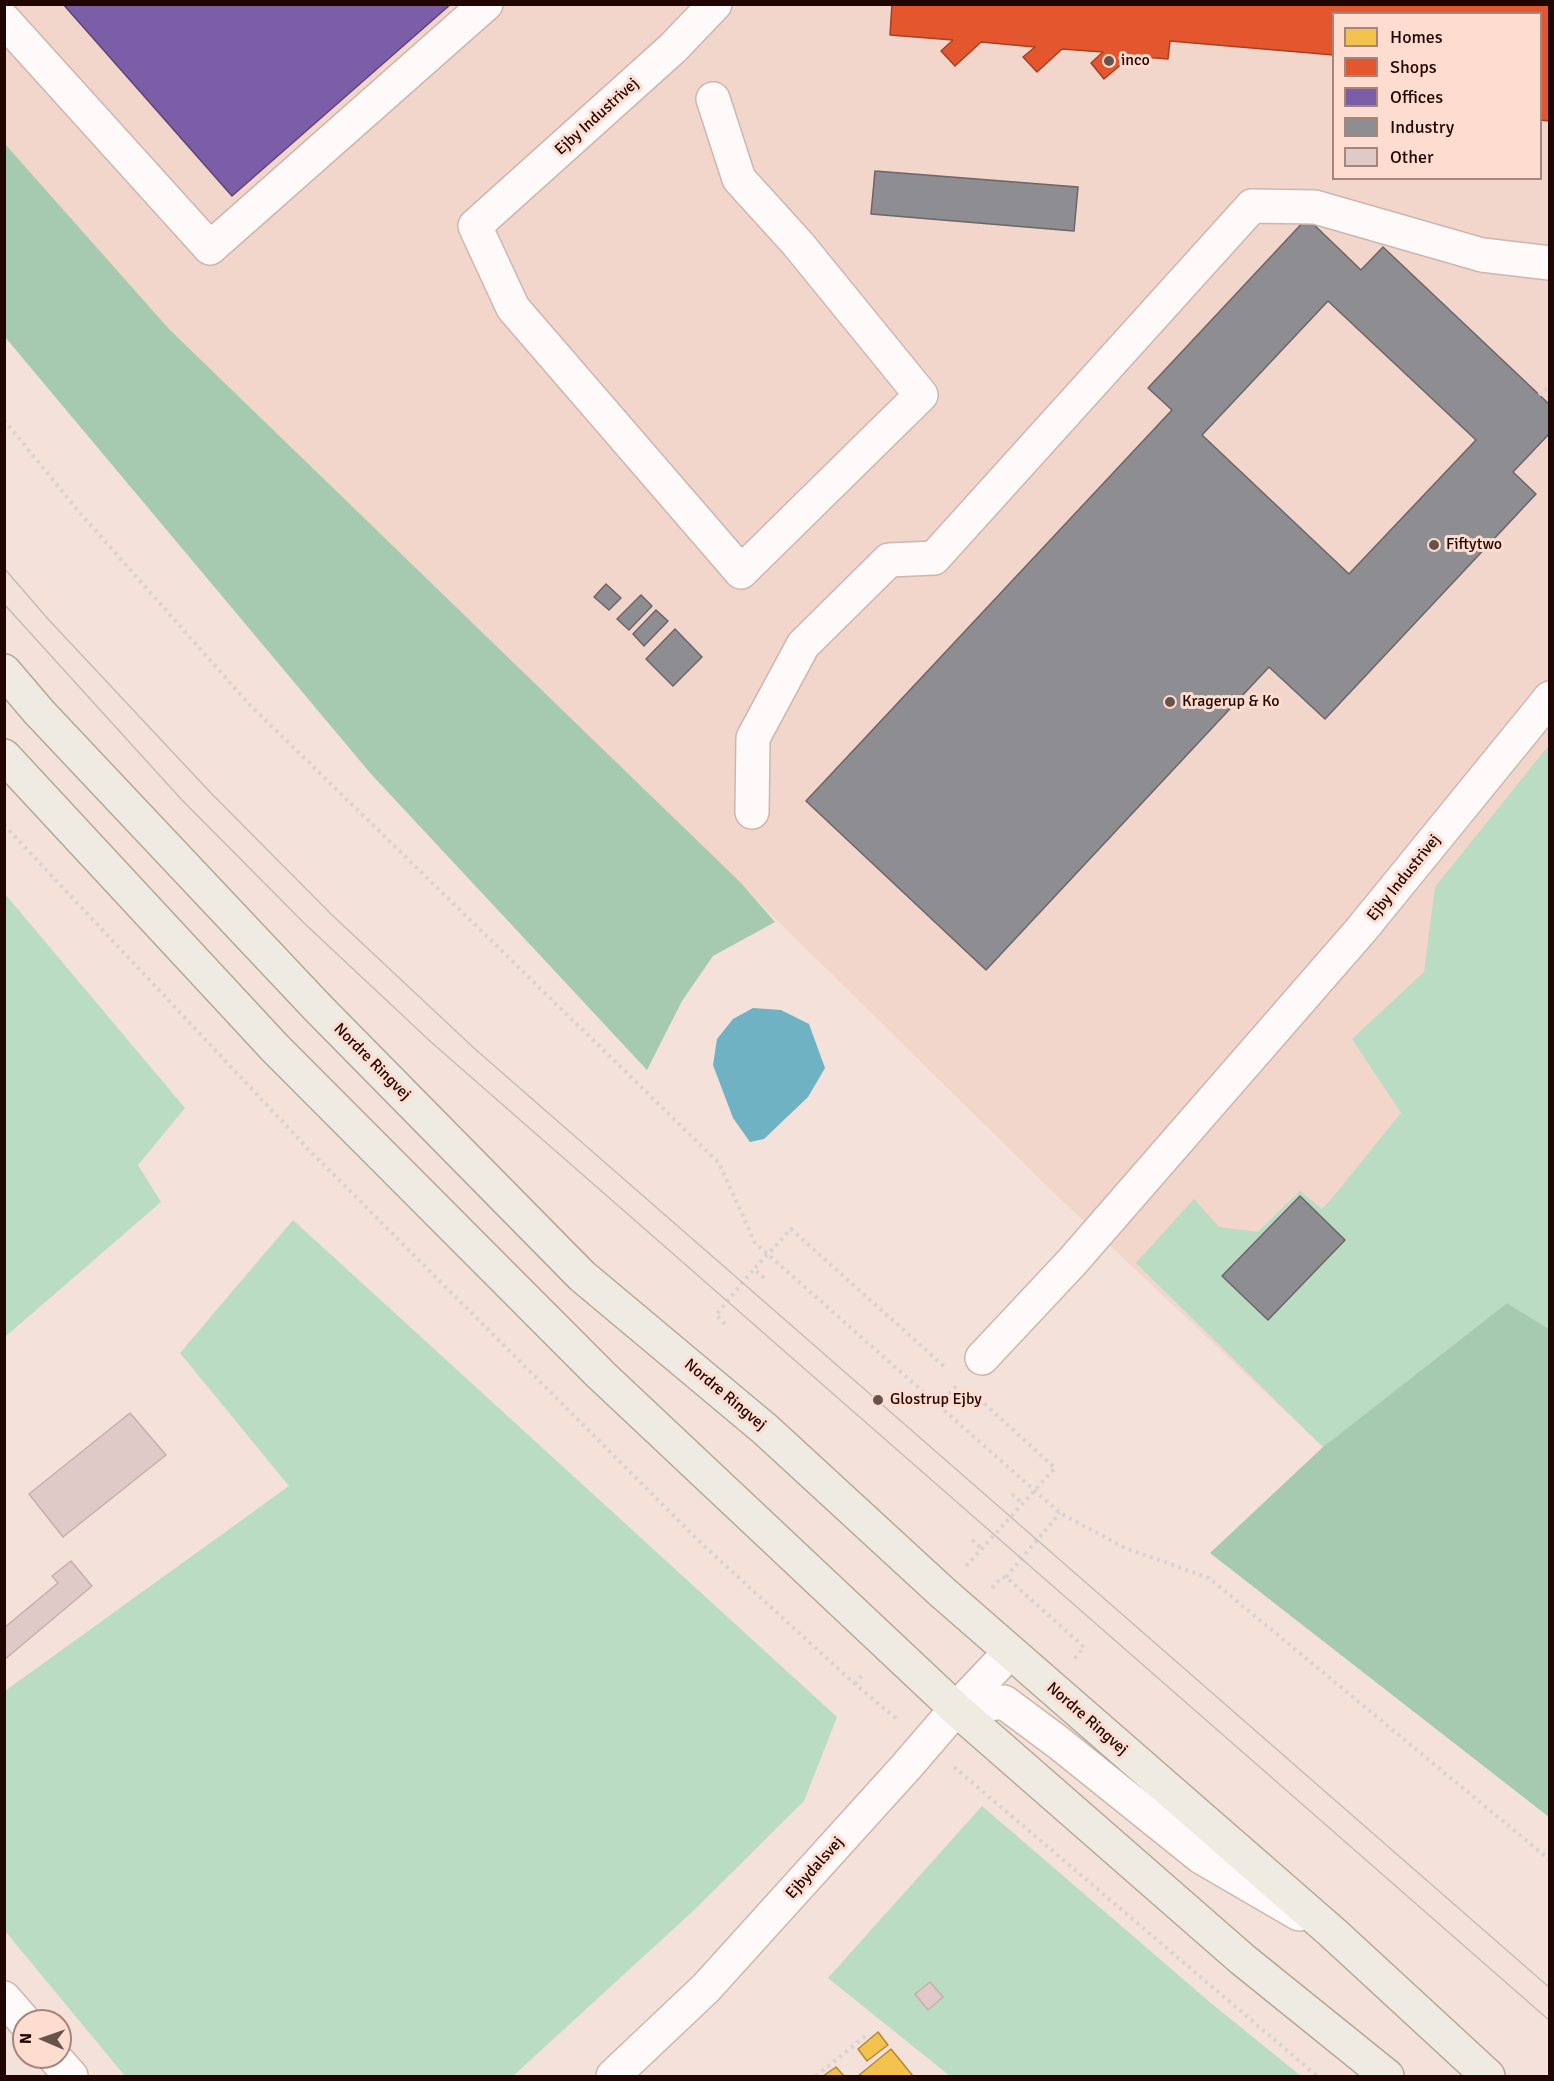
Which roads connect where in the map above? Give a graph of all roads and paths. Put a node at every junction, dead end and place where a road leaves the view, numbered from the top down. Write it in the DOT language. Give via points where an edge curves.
graph roads {
  1 [pos="486,4"];
  2 [pos="715,4"];
  3 [pos="4,20"];
  4 [pos="713,99"];
  5 [pos="1550,263"];
  6 [pos="1550,385"];
  7 [pos="1539,395"];
  8 [pos="4,420"];
  9 [pos="4,671"];
  10 [pos="1550,698"];
  11 [pos="4,756"];
  12 [pos="752,812"];
  13 [pos="768,1254"];
  14 [pos="754,1269"];
  15 [pos="764,1278"];
  16 [pos="725,1324"];
  17 [pos="982,1358"];
  18 [pos="952,1374"];
  19 [pos="975,1395"];
  20 [pos="1036,1490"];
  21 [pos="1012,1494"];
  22 [pos="1023,1504"];
  23 [pos="1060,1513"];
  24 [pos="972,1540"];
  25 [pos="982,1549"];
  26 [pos="1006,1577"];
  27 [pos="942,1592"];
  28 [pos="1010,1652"];
  29 [pos="956,1709"];
  30 [pos="1550,1860"];
  31 [pos="1333,1934"];
  32 [pos="868,2034"];
  33 [pos="616,2075"];
  34 [pos="816,2076"];
  35 [pos="1387,2076"];
  36 [pos="1488,2076"];
  1 -- 3 [label="street" via="210,248"];
  2 -- 4 [label="street, Ejby Industrivej" via="673,48 475,226 513,308 741,572 921,395 740,178"];
  5 -- 12 [label="street" via="1482,255 1315,207 1252,206 934,558 889,560 803,645 753,738"];
  6 -- 7 [label="path"];
  8 -- 13 [label="path" via="80,513 248,703 719,1163 755,1243"];
  9 -- 27 [label="main road, Nordre Ringvej" via="318,1008 582,1276 766,1430"];
  10 -- 17 [label="street, Ejby Industrivej" via="1362,930 1072,1262"];
  11 -- 29 [label="main road" via="275,1048 584,1359"];
  13 -- 14 [label="path"];
  13 -- 18 [label="path" via="791,1229"];
  13 -- 20 [label="path"];
  14 -- 15 [label="path"];
  14 -- 16 [label="path" via="716,1315"];
  19 -- 20 [label="path" via="1055,1468"];
  20 -- 22 [label="path"];
  20 -- 23 [label="path"];
  21 -- 22 [label="path"];
  22 -- 25 [label="path"];
  23 -- 26 [label="path"];
  23 -- 30 [label="path" via="1125,1548 1209,1578"];
  24 -- 25 [label="path"];
  25 -- 27 [label="path"];
  27 -- 28 [label="main road, Nordre Ringvej"];
  28 -- 29 [label="street, Ejbydalsvej"];
  28 -- 31 [label="main road, Nordre Ringvej"];
  29 -- 31 [label="street" via="1004,1702 1201,1857"];
  29 -- 33 [label="street, Ejbydalsvej" via="706,1988"];
  29 -- 35 [label="main road" via="1242,1959"];
  31 -- 36 [label="main road, Nordre Ringvej"];
  32 -- 34 [label="path"];
}
